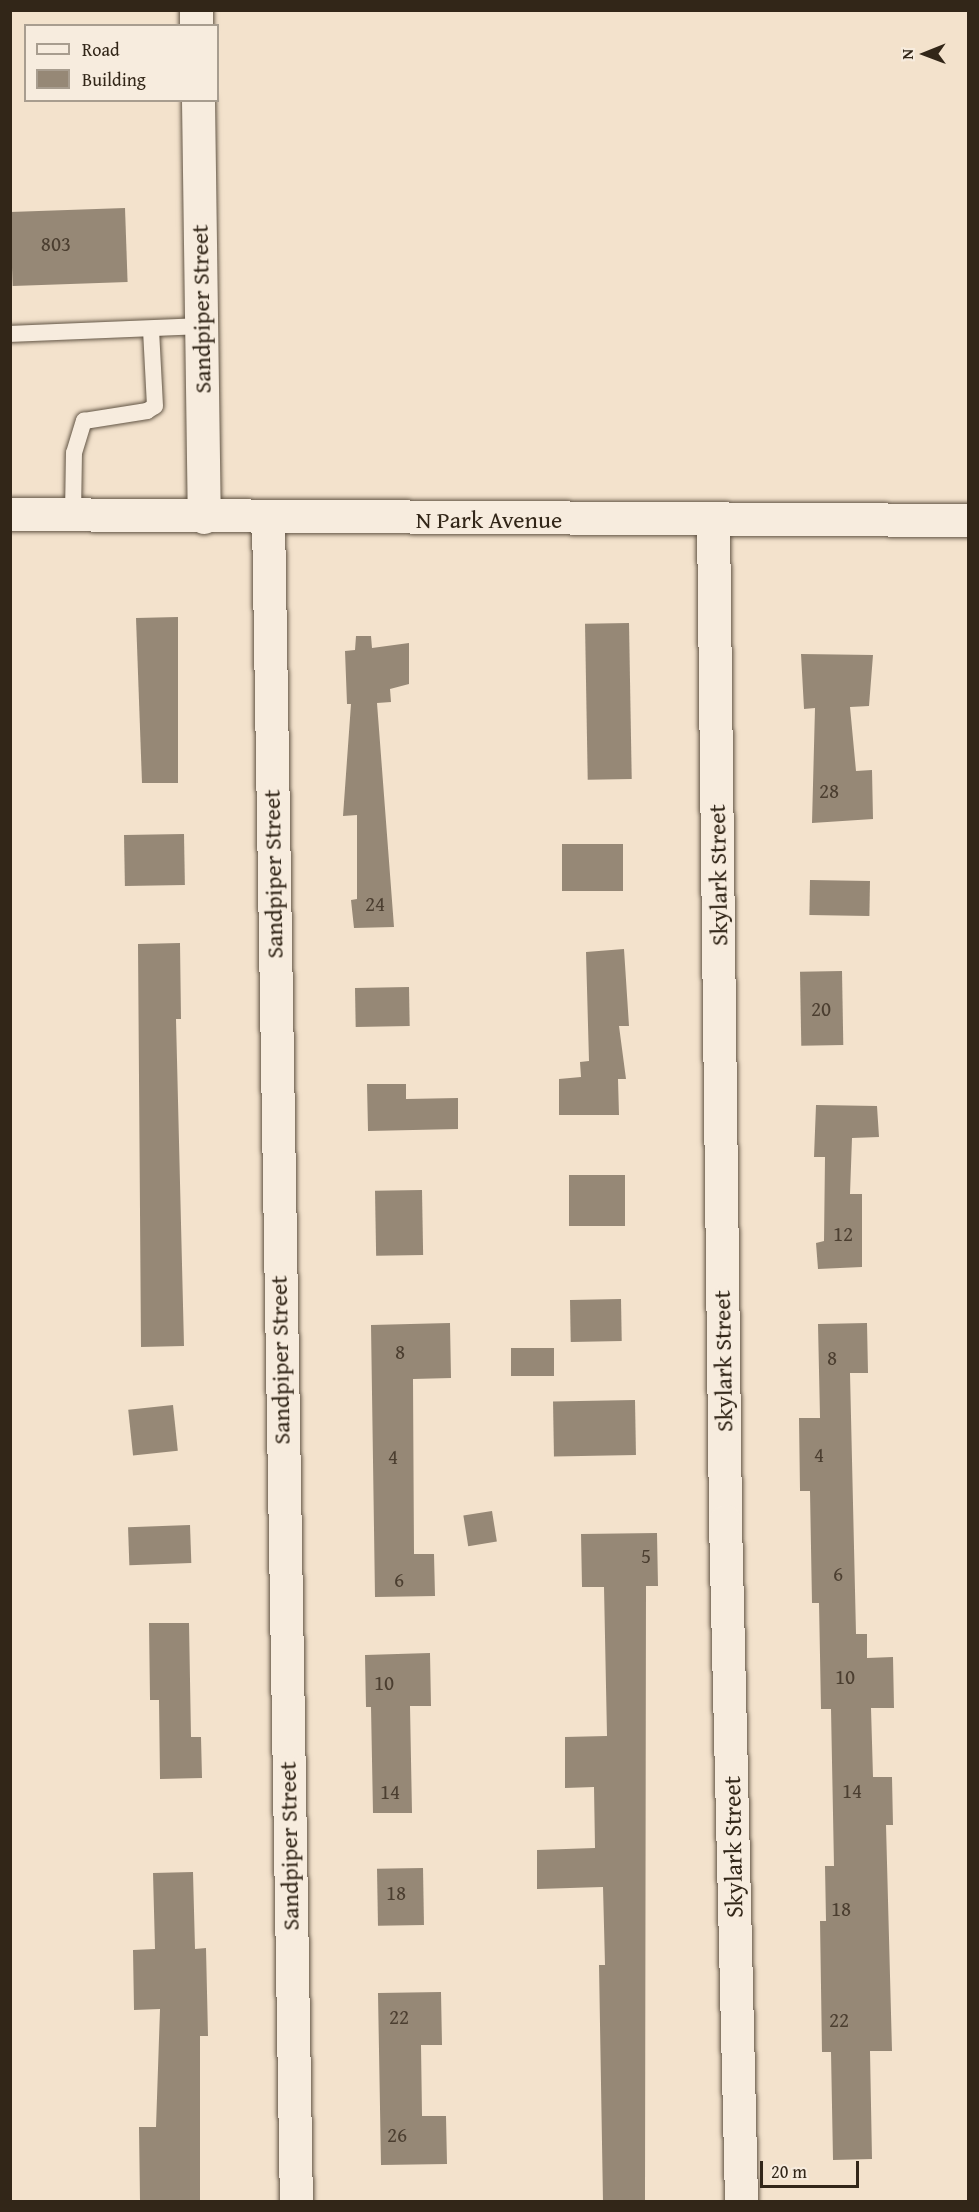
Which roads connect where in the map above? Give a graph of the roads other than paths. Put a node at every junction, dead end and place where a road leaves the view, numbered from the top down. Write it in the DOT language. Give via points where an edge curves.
graph roads {
  1 [pos="198,102"];
  2 [pos="201,326"];
  3 [pos="151,330"];
  4 [pos="10,334"];
  5 [pos="10,513"];
  6 [pos="73,514"];
  7 [pos="204,517"];
  8 [pos="268,518"];
  9 [pos="969,519"];
  10 [pos="712,521"];
  11 [pos="296,2202"];
  12 [pos="741,2202"];
  1 -- 2 [label="street, Sandpiper Street"];
  2 -- 3 [label="lane"];
  2 -- 7 [label="street, Sandpiper Street"];
  3 -- 4 [label="lane"];
  3 -- 6 [label="lane" via="155,406 147,411 84,421 74,453"];
  5 -- 6 [label="street, N Park Avenue"];
  6 -- 7 [label="street, N Park Avenue"];
  7 -- 8 [label="street, N Park Avenue"];
  8 -- 10 [label="street, N Park Avenue"];
  8 -- 11 [label="street, Sandpiper Street"];
  9 -- 10 [label="street, N Park Avenue"];
  10 -- 12 [label="street, Skylark Street" via="725,1521"];
}
